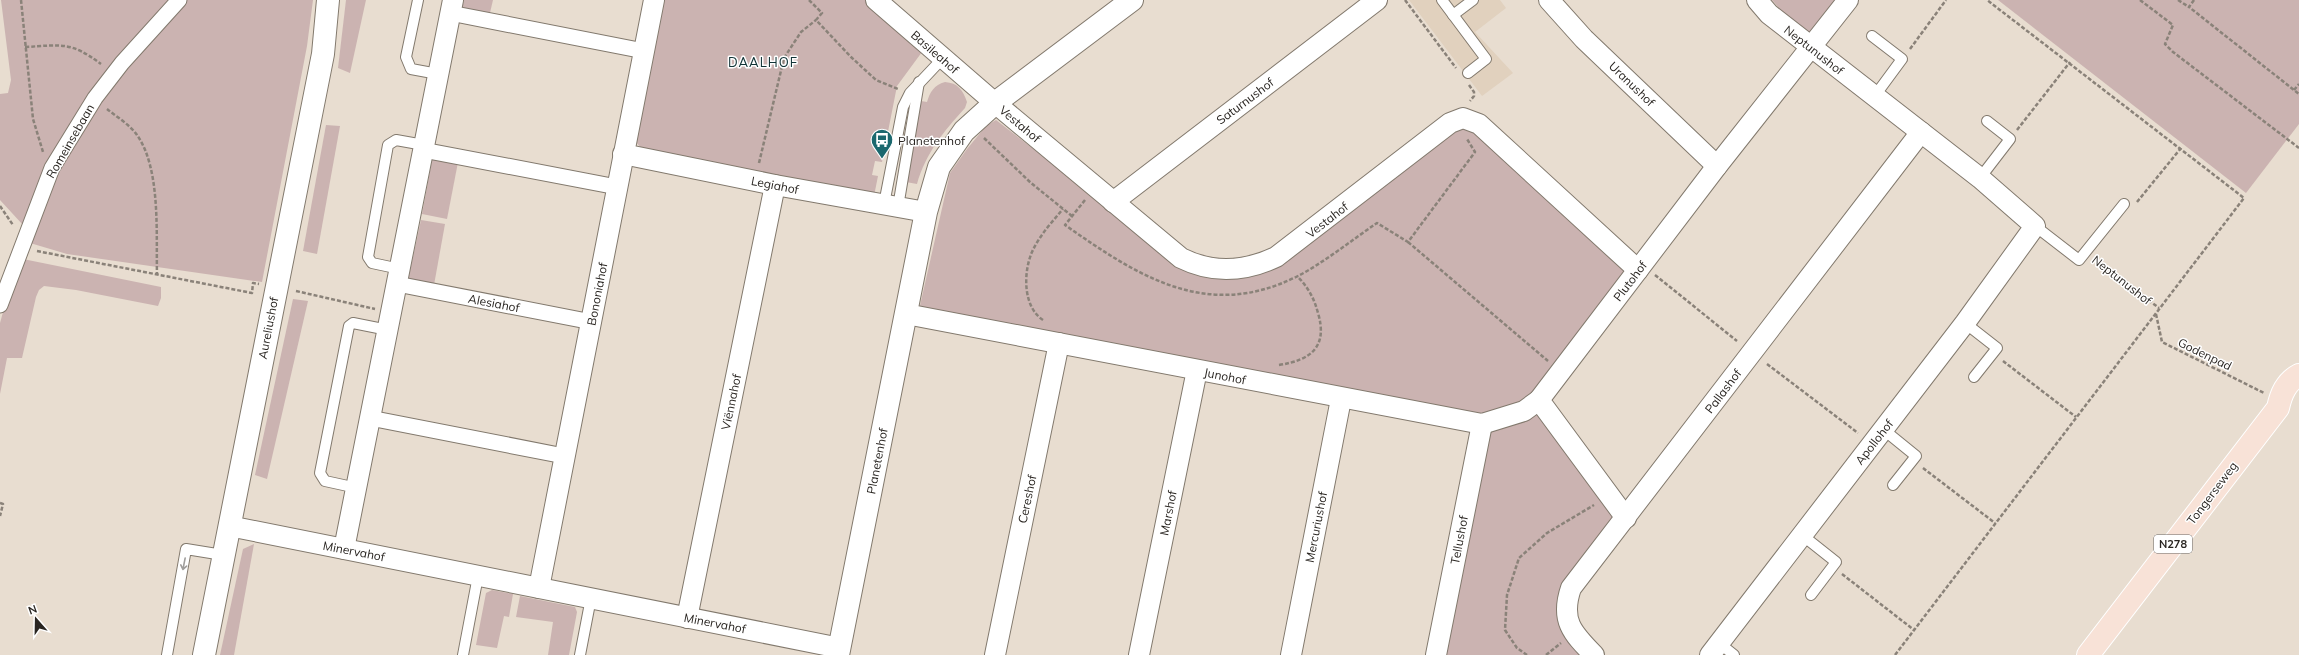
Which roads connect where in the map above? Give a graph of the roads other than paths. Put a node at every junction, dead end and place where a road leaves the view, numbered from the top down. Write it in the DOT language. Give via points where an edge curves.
graph roads {
  1 [pos="179,0"];
  2 [pos="328,0"];
  3 [pos="418,0"];
  4 [pos="654,0"];
  5 [pos="876,0"];
  6 [pos="1132,0"];
  7 [pos="1377,0"];
  8 [pos="1442,0"];
  9 [pos="1473,0"];
  10 [pos="1550,0"];
  11 [pos="1757,0"];
  12 [pos="1848,0"];
  13 [pos="452,7"];
  14 [pos="1453,15"];
  15 [pos="1872,36"];
  16 [pos="1811,48"];
  17 [pos="644,52"];
  18 [pos="943,58"];
  19 [pos="438,74"];
  20 [pos="1464,75"];
  21 [pos="919,82"];
  22 [pos="1874,97"];
  23 [pos="995,103"];
  24 [pos="1987,121"];
  25 [pos="1920,132"];
  26 [pos="424,147"];
  27 [pos="623,154"];
  28 [pos="1717,166"];
  29 [pos="1980,178"];
  30 [pos="776,185"];
  31 [pos="617,187"];
  32 [pos="1113,202"];
  33 [pos="2124,204"];
  34 [pos="891,205"];
  35 [pos="926,212"];
  36 [pos="2035,226"];
  37 [pos="1638,270"];
  38 [pos="398,276"];
  39 [pos="0,305"];
  40 [pos="906,314"];
  41 [pos="390,321"];
  42 [pos="592,322"];
  43 [pos="1965,323"];
  44 [pos="1059,343"];
  45 [pos="1197,370"];
  46 [pos="2299,375"];
  47 [pos="1974,377"];
  48 [pos="2299,393"];
  49 [pos="1341,399"];
  50 [pos="1539,400"];
  51 [pos="2272,401"];
  52 [pos="370,418"];
  53 [pos="1482,424"];
  54 [pos="1884,430"];
  55 [pos="564,456"];
  56 [pos="1893,485"];
  57 [pos="356,488"];
  58 [pos="1626,518"];
  59 [pos="229,526"];
  60 [pos="1802,535"];
  61 [pos="344,549"];
  62 [pos="224,555"];
  63 [pos="478,576"];
  64 [pos="539,588"];
  65 [pos="1811,595"];
  66 [pos="591,598"];
  67 [pos="687,618"];
  68 [pos="1721,651"];
  69 [pos="839,652"];
  70 [pos="166,655"];
  71 [pos="204,655"];
  72 [pos="463,655"];
  73 [pos="580,655"];
  74 [pos="995,655"];
  75 [pos="1139,655"];
  76 [pos="1291,655"];
  77 [pos="1436,655"];
  78 [pos="1594,655"];
  79 [pos="2088,655"];
  1 -- 39 [label="street, Romeinsebaan" via="95,98 52,168"];
  2 -- 59 [label="street, Aureliushof" via="323,54"];
  3 -- 19 [label="lane" via="406,57 411,70"];
  4 -- 17 [label="street, Bononiahof"];
  5 -- 18 [label="street, Basileahof"];
  6 -- 23 [label="street, Planetenhof"];
  7 -- 32 [label="street, Saturnushof"];
  8 -- 14 [label="lane"];
  9 -- 14 [label="lane"];
  10 -- 28 [label="street, Uranushof" via="1584,38"];
  11 -- 16 [label="street, Neptunushof" via="1769,14"];
  12 -- 16 [label="street, Plutohof"];
  13 -- 17 [label="street"];
  13 -- 19 [label="street"];
  14 -- 20 [label="lane" via="1486,59"];
  15 -- 22 [label="lane" via="1902,59"];
  16 -- 22 [label="street, Neptunushof"];
  16 -- 28 [label="street, Plutohof"];
  17 -- 27 [label="street, Bononiahof"];
  18 -- 21 [label="lane"];
  18 -- 23 [label="street, Basileahof"];
  19 -- 26 [label="street"];
  21 -- 34 [label="lane"];
  21 -- 34 [label="lane" via="903,107"];
  22 -- 25 [label="street, Neptunushof"];
  23 -- 32 [label="street, Vestahof"];
  23 -- 35 [label="street, Planetenhof" via="955,142 939,167"];
  24 -- 29 [label="lane" via="2010,140"];
  25 -- 29 [label="street, Neptunushof"];
  25 -- 58 [label="street, Pallashof"];
  26 -- 31 [label="street"];
  26 -- 38 [label="street"];
  26 -- 38 [label="lane" via="396,140 388,145 368,257 372,263"];
  27 -- 30 [label="street, Legiahof"];
  27 -- 31 [label="street, Bononiahof"];
  28 -- 37 [label="street, Plutohof"];
  29 -- 36 [label="street, Neptunushof"];
  30 -- 34 [label="street, Legiahof"];
  30 -- 67 [label="street, Viënnahof"];
  31 -- 42 [label="street, Bononiahof"];
  32 -- 37 [label="street, Vestahof" via="1181,258 1194,264 1228,270 1251,266 1276,258 1292,247 1450,123 1463,118 1479,124"];
  33 -- 36 [label="lane, Neptunushof" via="2079,260"];
  34 -- 35 [label="street, Legiahof"];
  35 -- 40 [label="street, Planetenhof"];
  36 -- 43 [label="street, Apollohof"];
  37 -- 50 [label="street, Plutohof"];
  38 -- 41 [label="street"];
  38 -- 42 [label="street, Alesiahof"];
  40 -- 44 [label="street, Junohof"];
  40 -- 69 [label="street, Planetenhof"];
  41 -- 52 [label="street"];
  41 -- 57 [label="lane" via="353,323 349,326 320,474 325,481"];
  42 -- 55 [label="street, Bononiahof"];
  43 -- 47 [label="lane" via="1997,348"];
  43 -- 54 [label="street, Apollohof"];
  44 -- 45 [label="street, Junohof"];
  44 -- 74 [label="street, Cereshof"];
  45 -- 49 [label="street, Junohof"];
  45 -- 75 [label="street, Marshof"];
  46 -- 51 [label="main road, Tongerseweg / N278"];
  48 -- 51 [label="main road, Tongerseweg / N278" via="2293,402"];
  49 -- 53 [label="street, Junohof"];
  49 -- 76 [label="street, Mercuriushof"];
  50 -- 53 [label="street, Junohof" via="1524,411"];
  50 -- 58 [label="street"];
  51 -- 79 [label="main road, Tongerseweg / N278"];
  52 -- 55 [label="street"];
  52 -- 57 [label="street"];
  53 -- 77 [label="street, Tellushof"];
  54 -- 56 [label="lane" via="1916,456"];
  54 -- 60 [label="street, Apollohof"];
  55 -- 64 [label="street, Bononiahof"];
  57 -- 61 [label="street"];
  58 -- 78 [label="street, Pallashof" via="1571,588 1566,603 1573,633"];
  59 -- 61 [label="street, Minervahof"];
  59 -- 62 [label="street, Aureliushof"];
  60 -- 65 [label="lane" via="1836,562"];
  60 -- 68 [label="street, Apollohof"];
  61 -- 63 [label="street, Minervahof"];
  62 -- 70 [label="lane, one-way" via="186,549"];
  62 -- 71 [label="street, Aureliushof"];
  63 -- 64 [label="street, Minervahof"];
  63 -- 72 [label="lane"];
  64 -- 66 [label="street, Minervahof"];
  66 -- 67 [label="street, Minervahof"];
  66 -- 73 [label="lane"];
  67 -- 69 [label="street, Minervahof"];
}
